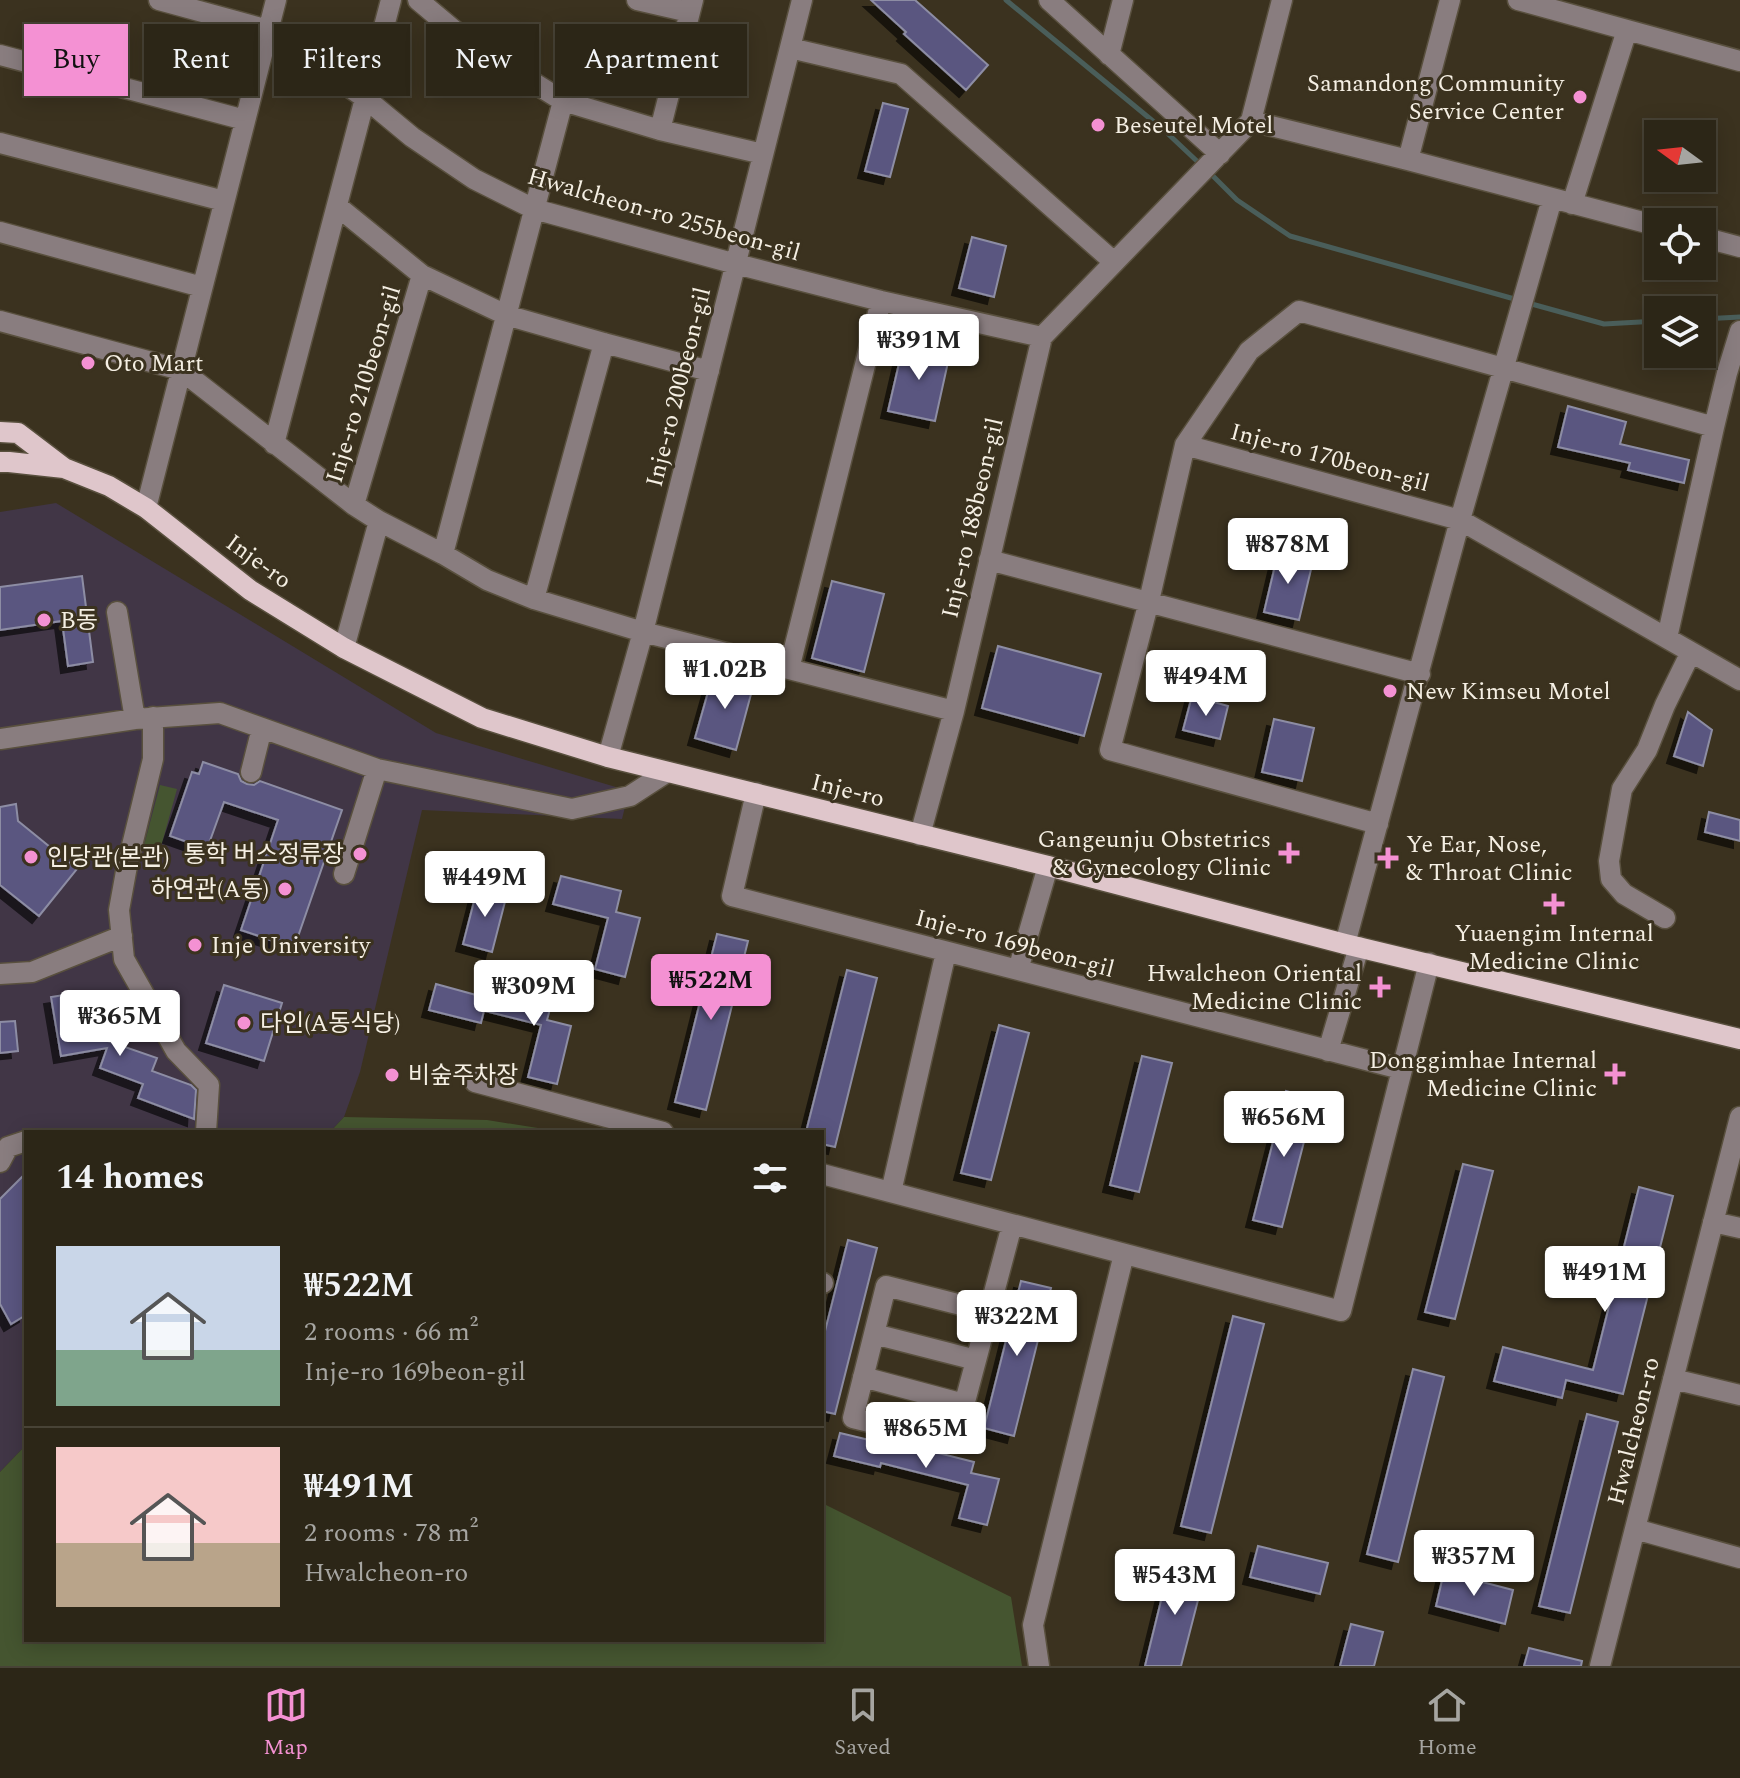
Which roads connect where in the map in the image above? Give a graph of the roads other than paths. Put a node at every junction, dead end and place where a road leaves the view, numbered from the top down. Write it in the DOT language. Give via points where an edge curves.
graph roads {
  1 [pos="159,0"];
  2 [pos="276,0"];
  3 [pos="391,0"];
  4 [pos="418,0"];
  5 [pos="637,0"];
  6 [pos="802,0"];
  7 [pos="1049,0"];
  8 [pos="1123,0"];
  9 [pos="1282,0"];
  10 [pos="1450,0"];
  11 [pos="1518,0"];
  12 [pos="691,6"];
  13 [pos="268,30"];
  14 [pos="1627,30"];
  15 [pos="790,48"];
  16 [pos="0,55"];
  17 [pos="1109,55"];
  18 [pos="1740,61"];
  19 [pos="365,98"];
  20 [pos="563,101"];
  21 [pos="245,120"];
  22 [pos="1251,121"];
  23 [pos="660,130"];
  24 [pos="0,143"];
  25 [pos="763,154"];
  26 [pos="1216,158"];
  27 [pos="1408,160"];
  28 [pos="224,201"];
  29 [pos="1562,202"];
  30 [pos="337,206"];
  31 [pos="534,209"];
  32 [pos="1644,222"];
  33 [pos="0,232"];
  34 [pos="1716,241"];
  35 [pos="1740,247"];
  36 [pos="1114,262"];
  37 [pos="736,264"];
  38 [pos="422,275"];
  39 [pos="202,287"];
  40 [pos="881,301"];
  41 [pos="506,315"];
  42 [pos="0,321"];
  43 [pos="1042,337"];
  44 [pos="1738,340"];
  45 [pos="604,343"];
  46 [pos="1504,368"];
  47 [pos="181,370"];
  48 [pos="709,371"];
  49 [pos="1733,373"];
  50 [pos="1714,427"];
  51 [pos="0,432"];
  52 [pos="274,444"];
  53 [pos="1185,445"];
  54 [pos="0,462"];
  55 [pos="64,468"];
  56 [pos="354,505"];
  57 [pos="146,508"];
  58 [pos="1460,520"];
  59 [pos="379,521"];
  60 [pos="443,554"];
  61 [pos="989,560"];
  62 [pos="534,599"];
  63 [pos="1149,601"];
  64 [pos="117,612"];
  65 [pos="643,632"];
  66 [pos="1667,638"];
  67 [pos="344,648"];
  68 [pos="1691,652"];
  69 [pos="789,669"];
  70 [pos="1420,674"];
  71 [pos="1740,680"];
  72 [pos="954,711"];
  73 [pos="144,718"];
  74 [pos="262,728"];
  75 [pos="0,739"];
  76 [pos="608,757"];
  77 [pos="377,769"];
  78 [pos="251,772"];
  79 [pos="667,772"];
  80 [pos="756,793"];
  81 [pos="1378,824"];
  82 [pos="920,835"];
  83 [pos="1048,866"];
  84 [pos="344,874"];
  85 [pos="1665,918"];
  86 [pos="122,936"];
  87 [pos="1352,945"];
  88 [pos="946,952"];
  89 [pos="1429,963"];
  90 [pos="1018,970"];
  91 [pos="0,974"];
  92 [pos="1740,1039"];
  93 [pos="1328,1051"];
  94 [pos="1401,1069"];
  95 [pos="475,1082"];
  96 [pos="1740,1117"];
  97 [pos="206,1130"];
  98 [pos="655,1130"];
  99 [pos="24,1142"];
  100 [pos="0,1162"];
  101 [pos="824,1175"];
  102 [pos="891,1192"];
  103 [pos="1713,1222"];
  104 [pos="1012,1225"];
  105 [pos="1740,1228"];
  106 [pos="1124,1254"];
  107 [pos="989,1312"];
  108 [pos="874,1334"];
  109 [pos="976,1360"];
  110 [pos="863,1377"];
  111 [pos="1673,1379"];
  112 [pos="1740,1395"];
  113 [pos="964,1404"];
  114 [pos="1635,1529"];
  115 [pos="1740,1558"];
  116 [pos="1039,1666"];
  117 [pos="1600,1666"];
  1 -- 13 [label="street, Hwalcheon-ro 255beon-gil"];
  2 -- 13 [label="street"];
  3 -- 19 [label="street"];
  4 -- 20 [label="street" via="468,42"];
  5 -- 12 [label="street"];
  6 -- 15 [label="street, Inje-ro 200beon-gil"];
  7 -- 17 [label="street"];
  8 -- 17 [label="street"];
  9 -- 22 [label="street"];
  10 -- 27 [label="street"];
  11 -- 14 [label="street"];
  12 -- 23 [label="street"];
  13 -- 19 [label="street, Hwalcheon-ro 255beon-gil"];
  13 -- 21 [label="street"];
  14 -- 18 [label="street"];
  14 -- 29 [label="street"];
  15 -- 25 [label="street, Inje-ro 200beon-gil"];
  15 -- 36 [label="street" via="901,74"];
  16 -- 21 [label="street"];
  17 -- 26 [label="street"];
  19 -- 30 [label="street"];
  19 -- 31 [label="street, Hwalcheon-ro 255beon-gil" via="474,179"];
  20 -- 23 [label="street"];
  20 -- 31 [label="street"];
  21 -- 28 [label="street"];
  22 -- 26 [label="street"];
  22 -- 27 [label="street"];
  23 -- 25 [label="street"];
  24 -- 28 [label="street"];
  25 -- 37 [label="street, Inje-ro 200beon-gil"];
  26 -- 36 [label="street"];
  27 -- 29 [label="street"];
  28 -- 39 [label="street"];
  29 -- 32 [label="street"];
  29 -- 46 [label="street" via="1546,219"];
  30 -- 38 [label="street"];
  30 -- 52 [label="street"];
  31 -- 37 [label="street, Hwalcheon-ro 255beon-gil"];
  31 -- 41 [label="street"];
  33 -- 39 [label="street"];
  34 -- 35 [label="street"];
  36 -- 43 [label="street"];
  37 -- 40 [label="street, Hwalcheon-ro 255beon-gil"];
  37 -- 48 [label="street, Inje-ro 200beon-gil"];
  38 -- 41 [label="street, Inje-ro 210beon-gil"];
  38 -- 56 [label="street, Inje-ro 210beon-gil"];
  39 -- 47 [label="street"];
  40 -- 43 [label="street, Hwalcheon-ro 255beon-gil"];
  40 -- 69 [label="street"];
  41 -- 45 [label="street, Inje-ro 210beon-gil"];
  41 -- 60 [label="street"];
  42 -- 47 [label="street"];
  43 -- 61 [label="street, Inje-ro 188beon-gil"];
  44 -- 49 [label="street"];
  45 -- 48 [label="street, Inje-ro 210beon-gil"];
  45 -- 62 [label="street"];
  46 -- 50 [label="street"];
  46 -- 53 [label="street, Inje-ro 170beon-gil" via="1299,311 1249,351"];
  46 -- 58 [label="street"];
  47 -- 52 [label="street, Inje-ro 210beon-gil"];
  47 -- 57 [label="street"];
  48 -- 65 [label="street, Inje-ro 200beon-gil"];
  49 -- 50 [label="street"];
  50 -- 66 [label="street"];
  51 -- 55 [label="main road" via="18,433"];
  52 -- 56 [label="street, Inje-ro 210beon-gil"];
  53 -- 58 [label="street, Inje-ro 170beon-gil"];
  53 -- 63 [label="street, Inje-ro 170beon-gil"];
  54 -- 55 [label="main road, Inje-ro"];
  55 -- 57 [label="main road, Inje-ro"];
  56 -- 59 [label="street, Inje-ro 210beon-gil"];
  57 -- 67 [label="main road, Inje-ro" via="250,590"];
  58 -- 66 [label="street, Inje-ro 170beon-gil"];
  58 -- 70 [label="street"];
  59 -- 60 [label="street"];
  59 -- 67 [label="street"];
  60 -- 62 [label="street"];
  61 -- 63 [label="street"];
  61 -- 72 [label="street, Inje-ro 188beon-gil"];
  62 -- 65 [label="street"];
  63 -- 70 [label="street"];
  63 -- 81 [label="street, Inje-ro 170beon-gil" via="1110,750"];
  64 -- 73 [label="street"];
  65 -- 69 [label="street"];
  65 -- 76 [label="street, Inje-ro 200beon-gil"];
  66 -- 68 [label="street, Inje-ro 170beon-gil"];
  67 -- 76 [label="main road, Inje-ro" via="482,718"];
  68 -- 71 [label="street, Inje-ro 170beon-gil"];
  68 -- 85 [label="street" via="1647,750 1622,789 1609,861 1611,879 1624,894"];
  69 -- 72 [label="street"];
  70 -- 81 [label="street"];
  72 -- 82 [label="street, Inje-ro 188beon-gil"];
  73 -- 74 [label="street" via="220,713"];
  73 -- 75 [label="street"];
  73 -- 86 [label="street" via="153,759 119,910"];
  74 -- 77 [label="street"];
  74 -- 78 [label="street"];
  76 -- 79 [label="main road, Inje-ro"];
  77 -- 79 [label="street" via="572,809 630,796"];
  77 -- 84 [label="street"];
  79 -- 80 [label="main road, Inje-ro"];
  80 -- 82 [label="main road, Inje-ro"];
  80 -- 88 [label="street, Inje-ro 169beon-gil" via="732,896"];
  81 -- 87 [label="street"];
  82 -- 83 [label="main road, Inje-ro"];
  83 -- 87 [label="main road, Inje-ro"];
  83 -- 90 [label="street"];
  86 -- 91 [label="street" via="32,972"];
  86 -- 97 [label="street" via="124,959 176,1051 209,1085"];
  87 -- 89 [label="main road, Inje-ro"];
  87 -- 93 [label="street"];
  88 -- 90 [label="street, Inje-ro 169beon-gil"];
  88 -- 102 [label="street"];
  89 -- 92 [label="main road, Inje-ro"];
  89 -- 94 [label="street"];
  90 -- 93 [label="street, Inje-ro 169beon-gil"];
  93 -- 94 [label="street, Inje-ro 169beon-gil"];
  94 -- 106 [label="street" via="1341,1311"];
  95 -- 98 [label="street"];
  96 -- 103 [label="street, Hwalcheon-ro"];
  99 -- 100 [label="street" via="8,1147"];
  101 -- 102 [label="street"];
  102 -- 104 [label="street"];
  103 -- 105 [label="street"];
  103 -- 111 [label="street, Hwalcheon-ro"];
  104 -- 106 [label="street"];
  104 -- 107 [label="street"];
  106 -- 116 [label="street" via="1033,1625"];
  107 -- 108 [label="street" via="886,1286"];
  107 -- 109 [label="street"];
  108 -- 109 [label="street"];
  108 -- 110 [label="street"];
  109 -- 113 [label="street"];
  110 -- 113 [label="street"];
  110 -- 113 [label="street" via="853,1418 954,1443"];
  111 -- 112 [label="street"];
  111 -- 114 [label="street, Hwalcheon-ro"];
  114 -- 115 [label="street"];
  114 -- 117 [label="street, Hwalcheon-ro"];
}
